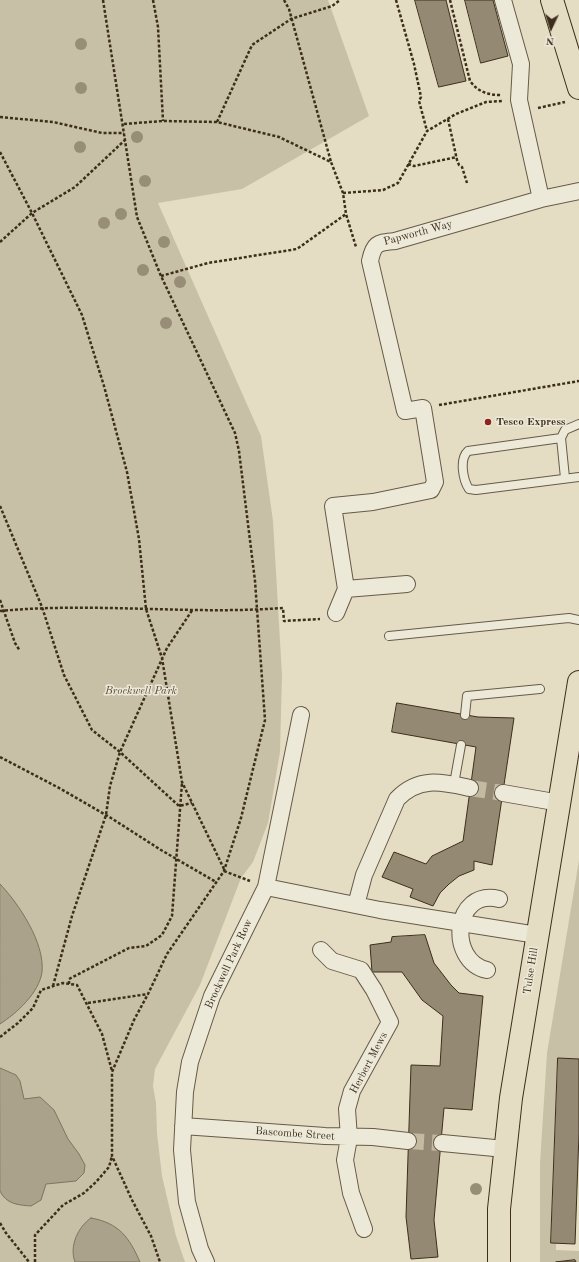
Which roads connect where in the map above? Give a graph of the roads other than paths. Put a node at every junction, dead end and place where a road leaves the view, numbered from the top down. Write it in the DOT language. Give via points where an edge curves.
graph roads {
  1 [pos="503,0"];
  2 [pos="552,0"];
  3 [pos="573,95"];
  4 [pos="579,190"];
  5 [pos="541,199"];
  6 [pos="579,424"];
  7 [pos="561,438"];
  8 [pos="565,478"];
  9 [pos="579,478"];
  10 [pos="407,584"];
  11 [pos="346,589"];
  12 [pos="336,613"];
  13 [pos="579,620"];
  14 [pos="389,636"];
  15 [pos="579,682"];
  16 [pos="540,689"];
  17 [pos="302,714"];
  18 [pos="465,715"];
  19 [pos="576,723"];
  20 [pos="460,745"];
  21 [pos="454,784"];
  22 [pos="470,788"];
  23 [pos="503,793"];
  24 [pos="560,803"];
  25 [pos="266,887"];
  26 [pos="499,899"];
  27 [pos="356,905"];
  28 [pos="462,924"];
  29 [pos="537,935"];
  30 [pos="321,950"];
  31 [pos="487,970"];
  32 [pos="183,1126"];
  33 [pos="348,1138"];
  34 [pos="408,1141"];
  35 [pos="442,1143"];
  36 [pos="505,1149"];
  37 [pos="364,1229"];
  38 [pos="206,1262"];
  39 [pos="499,1262"];
  1 -- 5 [label="street" via="521,64 516,102"];
  2 -- 3 [label="main road"];
  4 -- 5 [label="street, Papworth Way"];
  5 -- 11 [label="street, Papworth Way" via="378,244 373,249 370,261 405,411 423,408 435,482 431,490 373,502 333,506"];
  6 -- 7 [label="lane" via="565,430"];
  7 -- 8 [label="lane"];
  7 -- 8 [label="lane" via="473,450 464,454 463,464 469,489"];
  8 -- 9 [label="lane"];
  10 -- 11 [label="street"];
  11 -- 12 [label="street"];
  13 -- 14 [label="lane" via="569,618"];
  15 -- 19 [label="main road, Tulse Hill"];
  16 -- 18 [label="lane" via="467,696"];
  17 -- 25 [label="street, Brockwell Park Row"];
  19 -- 24 [label="main road, Tulse Hill"];
  20 -- 21 [label="lane"];
  21 -- 22 [label="street"];
  21 -- 27 [label="street" via="426,782 406,790 397,799 364,875"];
  23 -- 24 [label="street"];
  24 -- 29 [label="main road, Tulse Hill"];
  25 -- 27 [label="street"];
  25 -- 32 [label="street, Brockwell Park Row" via="212,996 190,1062"];
  26 -- 28 [label="street" via="474,901 465,912"];
  27 -- 28 [label="street"];
  28 -- 29 [label="street"];
  28 -- 31 [label="street" via="461,935 466,956 471,963"];
  29 -- 36 [label="main road, Tulse Hill"];
  30 -- 33 [label="street, Herbert Mews" via="332,961 361,970 390,1022 352,1091 347,1109"];
  32 -- 33 [label="street, Bascombe Street"];
  32 -- 38 [label="street, Brockwell Park Row" via="182,1150 187,1202"];
  33 -- 34 [label="street, Bascombe Street" via="374,1137"];
  33 -- 37 [label="street" via="345,1160 351,1193"];
  35 -- 36 [label="street"];
  36 -- 39 [label="main road, Tulse Hill" via="499,1209"];
}
